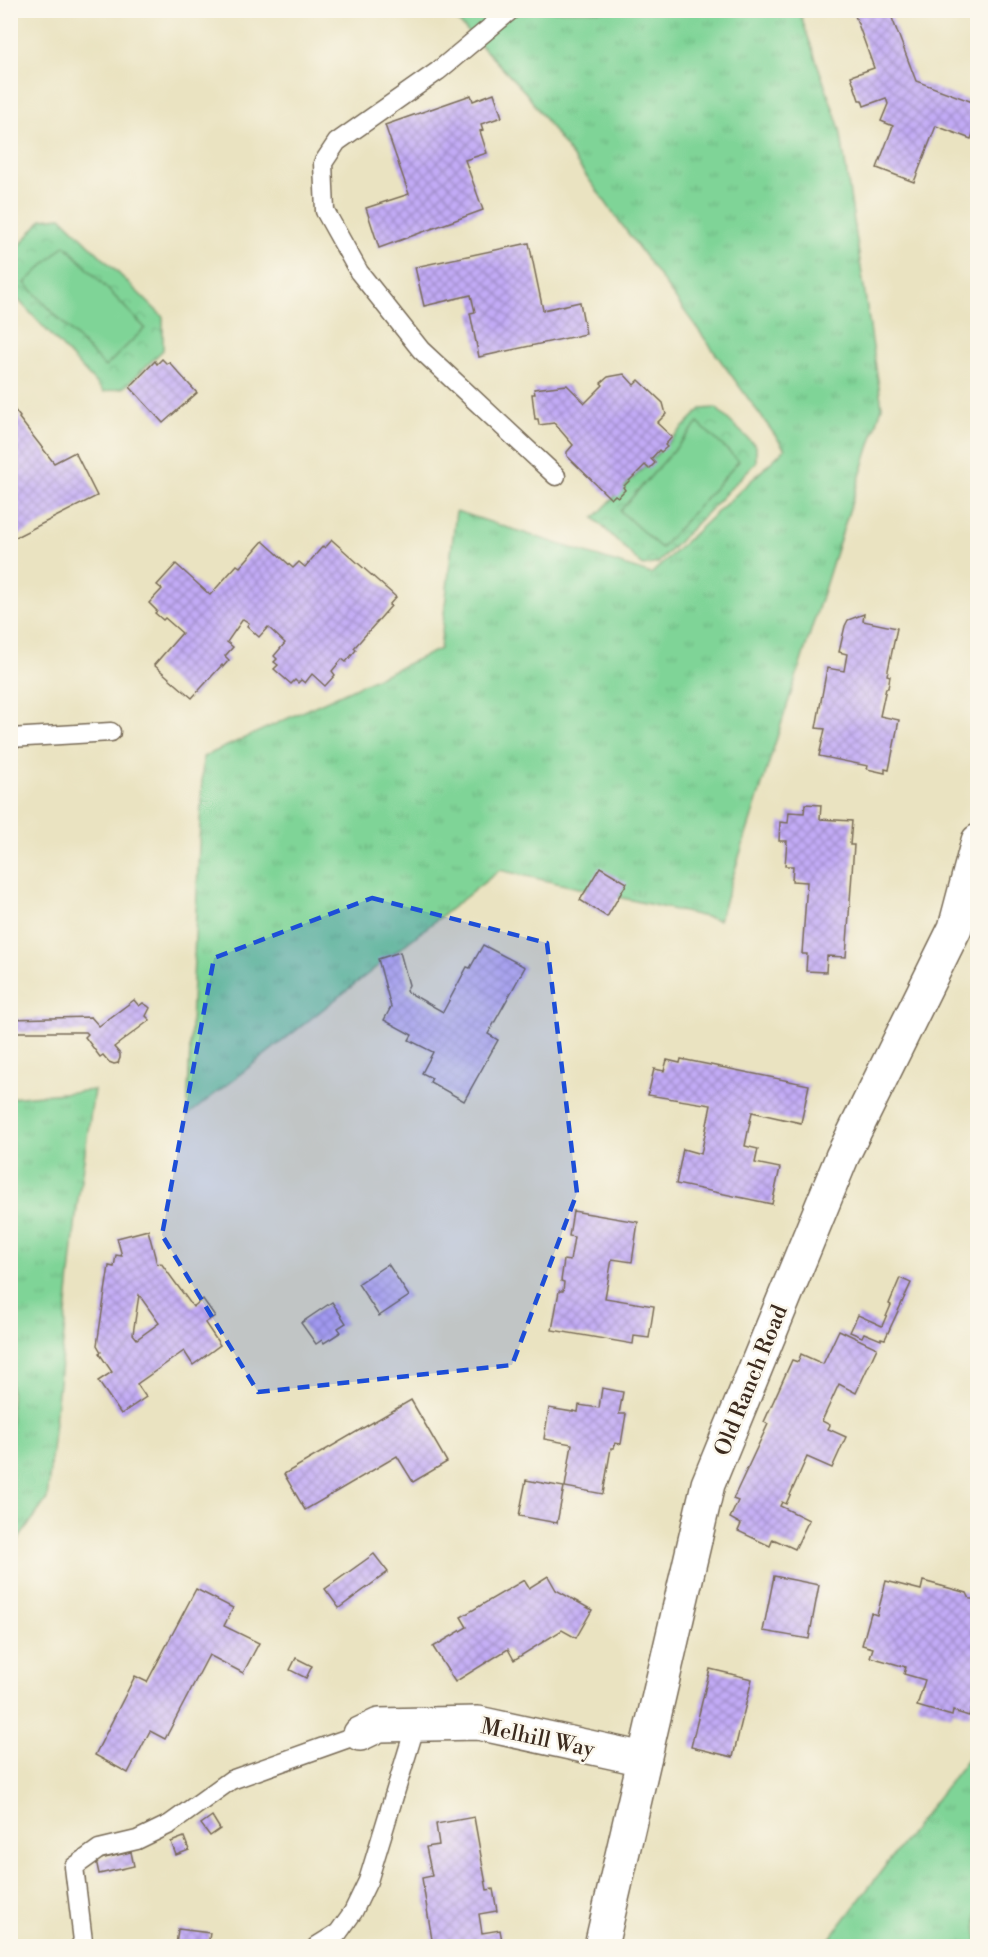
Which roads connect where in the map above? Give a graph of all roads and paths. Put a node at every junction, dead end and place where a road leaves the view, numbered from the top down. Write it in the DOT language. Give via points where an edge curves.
graph roads {
  1 [pos="511,10"];
  2 [pos="556,476"];
  3 [pos="111,732"];
  4 [pos="10,738"];
  5 [pos="978,841"];
  6 [pos="416,1724"];
  7 [pos="360,1734"];
  8 [pos="644,1759"];
  9 [pos="80,1947"];
  10 [pos="317,1947"];
  11 [pos="601,1947"];
  1 -- 2 [label="lane" via="438,71 338,142 323,163 325,211 359,273 421,350"];
  3 -- 4 [label="lane"];
  5 -- 8 [label="street, Old Ranch Road" via="955,928 842,1157 708,1484"];
  6 -- 7 [label="street, Melhill Way" via="379,1725"];
  6 -- 8 [label="street, Melhill Way" via="478,1723"];
  6 -- 10 [label="lane" via="368,1881 338,1933"];
  7 -- 9 [label="lane" via="231,1780 170,1824 137,1840 99,1848 74,1867 83,1941"];
  8 -- 11 [label="street, Old Ranch Road"];
}
